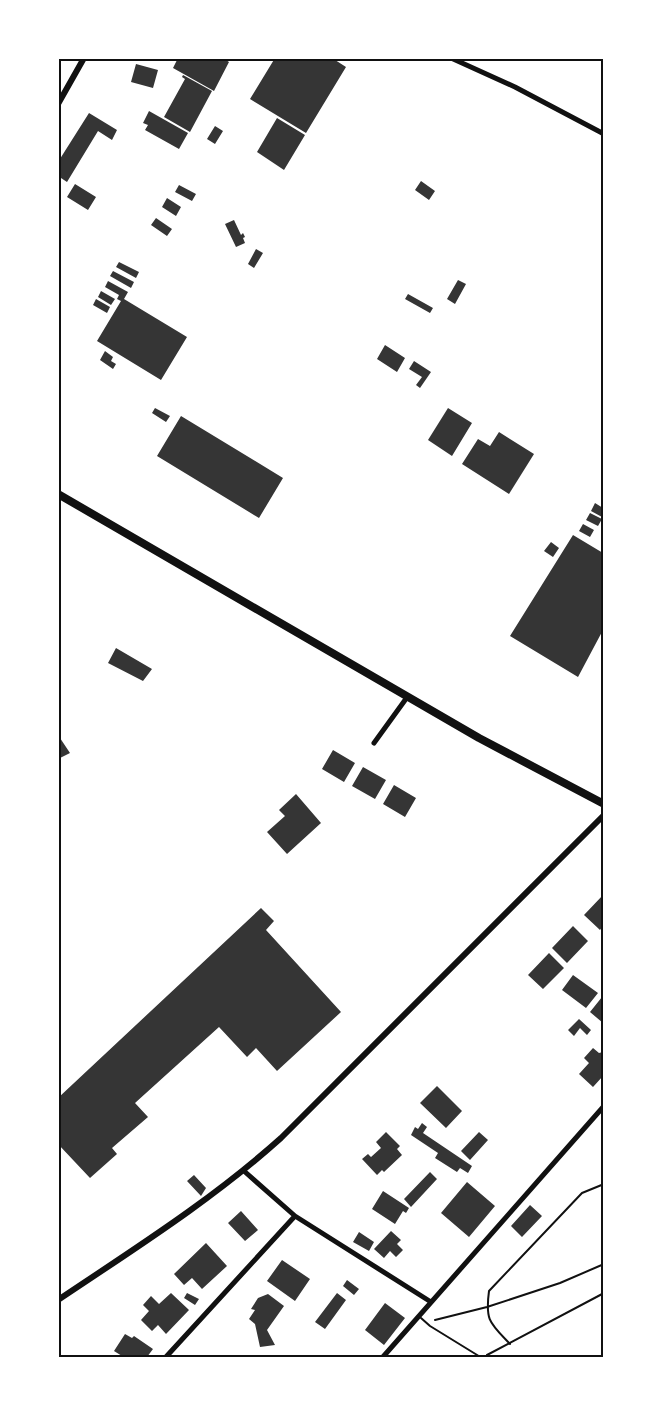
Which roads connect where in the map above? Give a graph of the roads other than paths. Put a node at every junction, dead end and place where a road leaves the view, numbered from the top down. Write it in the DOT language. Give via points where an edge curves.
graph roads {
  1 [pos="84,58"];
  2 [pos="450,58"];
  3 [pos="58,104"];
  4 [pos="603,134"];
  5 [pos="58,494"];
  6 [pos="408,696"];
  7 [pos="374,743"];
  8 [pos="603,804"];
  9 [pos="603,815"];
  10 [pos="603,1106"];
  11 [pos="244,1171"];
  12 [pos="295,1216"];
  13 [pos="58,1300"];
  14 [pos="431,1302"];
  15 [pos="419,1316"];
  16 [pos="482,1357"];
  17 [pos="165,1358"];
  18 [pos="382,1358"];
  1 -- 3 [label="street"];
  2 -- 4 [label="street"];
  5 -- 6 [label="main road"];
  6 -- 7 [label="street"];
  6 -- 8 [label="main road"];
  9 -- 11 [label="street"];
  10 -- 14 [label="street"];
  11 -- 12 [label="street"];
  11 -- 13 [label="street"];
  12 -- 14 [label="street"];
  12 -- 17 [label="street"];
  14 -- 15 [label="street"];
  15 -- 16 [label="lane"];
  15 -- 18 [label="street"];
}
